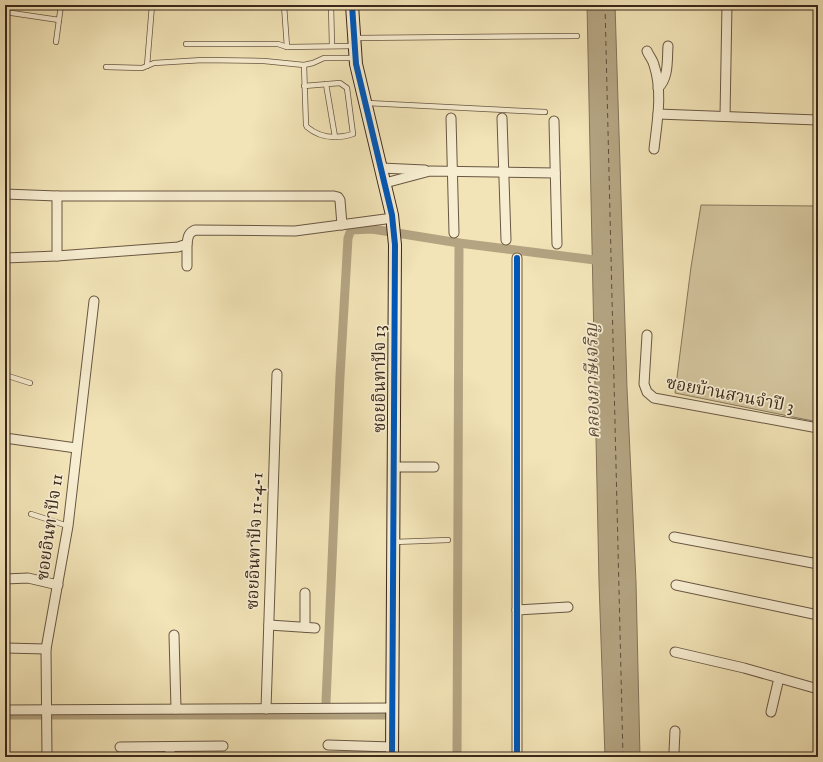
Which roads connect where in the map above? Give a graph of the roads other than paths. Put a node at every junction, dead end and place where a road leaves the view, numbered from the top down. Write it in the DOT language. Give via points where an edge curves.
graph roads {
  1 [pos="60,5"];
  2 [pos="152,5"];
  3 [pos="284,5"];
  4 [pos="330,5"];
  5 [pos="352,5"];
  6 [pos="727,5"];
  7 [pos="5,12"];
  8 [pos="59,20"];
  9 [pos="577,36"];
  10 [pos="56,42"];
  11 [pos="186,44"];
  12 [pos="332,46"];
  13 [pos="668,46"];
  14 [pos="287,47"];
  15 [pos="355,47"];
  16 [pos="647,51"];
  17 [pos="304,65"];
  18 [pos="147,66"];
  19 [pos="106,67"];
  20 [pos="326,84"];
  21 [pos="304,86"];
  22 [pos="658,88"];
  23 [pos="365,103"];
  24 [pos="545,112"];
  25 [pos="658,114"];
  26 [pos="726,116"];
  27 [pos="451,118"];
  28 [pos="502,118"];
  29 [pos="818,120"];
  30 [pos="554,121"];
  31 [pos="335,137"];
  32 [pos="654,149"];
  33 [pos="381,168"];
  34 [pos="430,171"];
  35 [pos="452,171"];
  36 [pos="504,172"];
  37 [pos="555,173"];
  38 [pos="385,183"];
  39 [pos="5,194"];
  40 [pos="57,196"];
  41 [pos="342,225"];
  42 [pos="394,227"];
  43 [pos="454,233"];
  44 [pos="506,240"];
  45 [pos="187,244"];
  46 [pos="557,244"];
  47 [pos="57,256"];
  48 [pos="5,258"];
  49 [pos="517,258"];
  50 [pos="187,266"];
  51 [pos="94,301"];
  52 [pos="647,334"];
  53 [pos="277,374"];
  54 [pos="5,375"];
  55 [pos="30,383"];
  56 [pos="818,428"];
  57 [pos="5,438"];
  58 [pos="76,448"];
  59 [pos="393,467"];
  60 [pos="434,467"];
  61 [pos="31,514"];
  62 [pos="68,526"];
  63 [pos="674,537"];
  64 [pos="448,540"];
  65 [pos="393,542"];
  66 [pos="818,564"];
  67 [pos="5,579"];
  68 [pos="58,585"];
  69 [pos="676,585"];
  70 [pos="305,593"];
  71 [pos="568,607"];
  72 [pos="517,610"];
  73 [pos="818,615"];
  74 [pos="269,625"];
  75 [pos="305,627"];
  76 [pos="315,628"];
  77 [pos="174,635"];
  78 [pos="5,648"];
  79 [pos="46,649"];
  80 [pos="675,652"];
  81 [pos="779,678"];
  82 [pos="818,689"];
  83 [pos="392,708"];
  84 [pos="176,709"];
  85 [pos="266,709"];
  86 [pos="5,710"];
  87 [pos="47,712"];
  88 [pos="771,712"];
  89 [pos="675,731"];
  90 [pos="222,746"];
  91 [pos="328,746"];
  92 [pos="120,747"];
  93 [pos="170,747"];
  94 [pos="392,752"];
  95 [pos="47,757"];
  96 [pos="170,757"];
  97 [pos="517,757"];
  98 [pos="676,757"];
  1 -- 8 [label="lane"];
  2 -- 18 [label="lane"];
  3 -- 14 [label="lane"];
  4 -- 12 [label="lane"];
  5 -- 15 [label="street, ซอยอินทาปัจ 13"];
  6 -- 26 [label="street"];
  7 -- 8 [label="lane"];
  8 -- 10 [label="lane"];
  9 -- 15 [label="lane"];
  11 -- 14 [label="lane" via="278,44"];
  12 -- 14 [label="lane"];
  12 -- 15 [label="lane"];
  13 -- 22 [label="street" via="665,78"];
  15 -- 17 [label="lane" via="313,64"];
  15 -- 23 [label="street, ซอยอินทาปัจ 13"];
  16 -- 22 [label="street" via="654,65"];
  17 -- 18 [label="lane" via="264,61 203,60 154,62"];
  17 -- 21 [label="lane"];
  18 -- 19 [label="lane"];
  20 -- 21 [label="lane"];
  20 -- 31 [label="lane"];
  20 -- 31 [label="lane" via="340,83 347,88 353,133"];
  21 -- 31 [label="lane" via="307,127 322,136"];
  22 -- 25 [label="street"];
  23 -- 24 [label="lane"];
  23 -- 33 [label="street, ซอยอินทาปัจ 13"];
  25 -- 26 [label="street"];
  25 -- 32 [label="street"];
  26 -- 29 [label="street"];
  27 -- 35 [label="street"];
  28 -- 36 [label="street"];
  30 -- 37 [label="street"];
  33 -- 34 [label="street"];
  33 -- 38 [label="street, ซอยอินทาปัจ 13"];
  34 -- 35 [label="street"];
  34 -- 38 [label="street"];
  35 -- 36 [label="street"];
  35 -- 43 [label="street"];
  36 -- 37 [label="street"];
  36 -- 44 [label="street"];
  37 -- 46 [label="street"];
  38 -- 42 [label="street, ซอยอินทาปัจ 13"];
  39 -- 40 [label="street"];
  40 -- 41 [label="street" via="334,196 340,200"];
  40 -- 47 [label="street"];
  41 -- 42 [label="street"];
  41 -- 45 [label="street" via="295,231 195,230 188,236"];
  42 -- 59 [label="street, ซอยอินทาปัจ 13"];
  45 -- 47 [label="street" via="178,248"];
  45 -- 50 [label="street"];
  47 -- 48 [label="street"];
  49 -- 72 [label="street"];
  51 -- 58 [label="street, ซอยอินทาปัจ 11"];
  52 -- 56 [label="street, ซอยบ้านสวนจำปี 3" via="644,384 647,392 654,398"];
  53 -- 74 [label="street, ซอยอินทาปัจ 11-4-1"];
  54 -- 55 [label="lane"];
  57 -- 58 [label="street"];
  58 -- 62 [label="street, ซอยอินทาปัจ 11"];
  59 -- 60 [label="street"];
  59 -- 65 [label="street, ซอยอินทาปัจ 13"];
  61 -- 62 [label="lane"];
  62 -- 68 [label="street, ซอยอินทาปัจ 11"];
  63 -- 66 [label="street"];
  64 -- 65 [label="lane"];
  65 -- 83 [label="street, ซอยอินทาปัจ 13"];
  67 -- 68 [label="street" via="28,578"];
  68 -- 79 [label="street, ซอยอินทาปัจ 11"];
  69 -- 73 [label="street"];
  70 -- 75 [label="street"];
  71 -- 72 [label="street"];
  72 -- 97 [label="street"];
  74 -- 75 [label="street"];
  74 -- 85 [label="street, ซอยอินทาปัจ 11-4-1"];
  75 -- 76 [label="street"];
  77 -- 84 [label="street"];
  78 -- 79 [label="street"];
  79 -- 87 [label="street, ซอยอินทาปัจ 11"];
  80 -- 81 [label="street"];
  81 -- 82 [label="street"];
  81 -- 88 [label="street"];
  83 -- 85 [label="street"];
  83 -- 94 [label="street, ซอยอินทาปัจ 13"];
  84 -- 85 [label="street"];
  84 -- 87 [label="street"];
  86 -- 87 [label="street"];
  87 -- 95 [label="street, ซอยอินทาปัจ 11"];
  89 -- 98 [label="street"];
  90 -- 93 [label="street"];
  91 -- 94 [label="street"];
  92 -- 93 [label="street"];
  93 -- 96 [label="street"];
}
